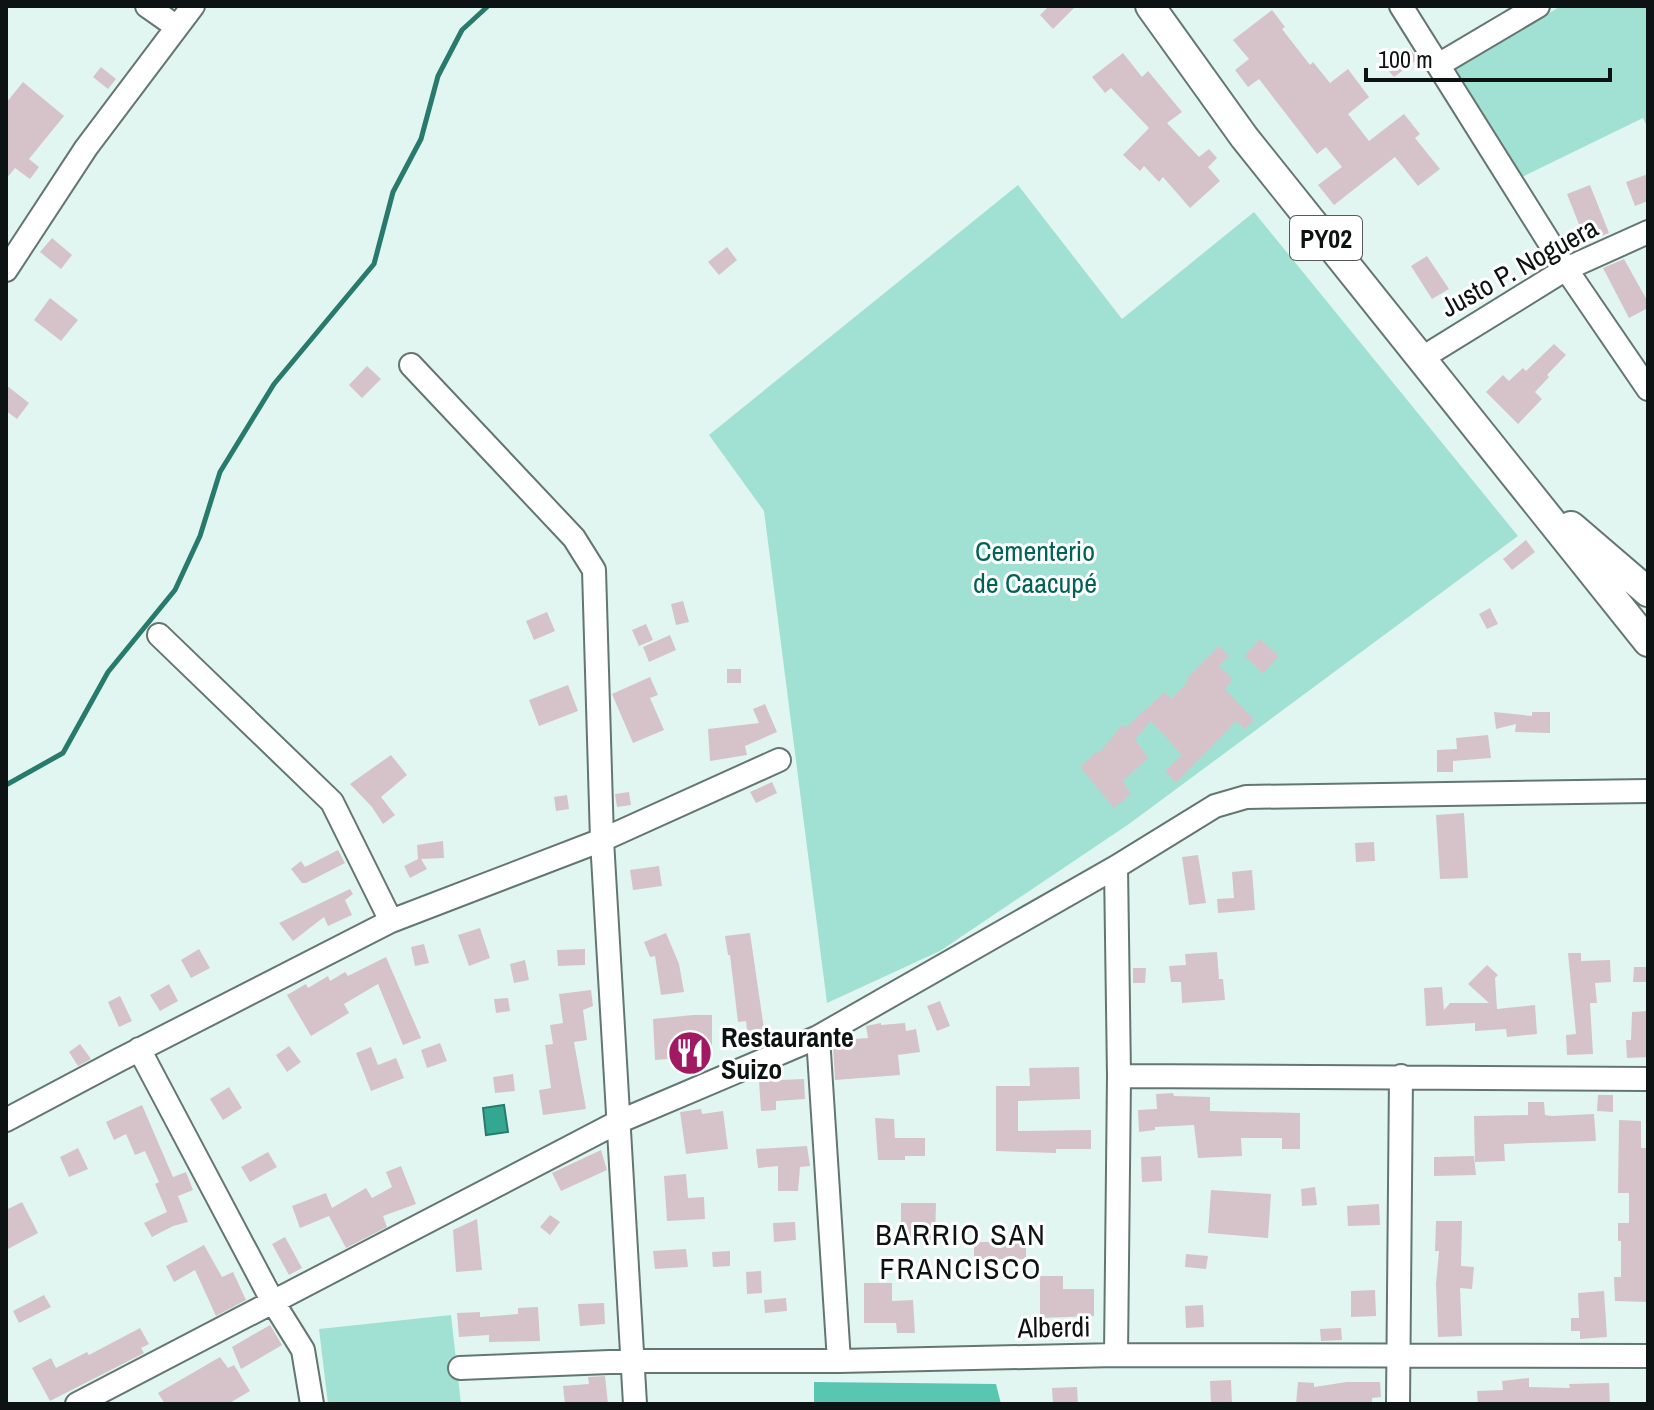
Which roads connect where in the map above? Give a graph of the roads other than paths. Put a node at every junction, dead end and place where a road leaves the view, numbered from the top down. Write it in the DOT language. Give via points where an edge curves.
graph roads {
  1 [pos="147,6"];
  2 [pos="193,6"];
  3 [pos="1150,6"];
  4 [pos="1401,6"];
  5 [pos="1538,6"];
  6 [pos="177,27"];
  7 [pos="1440,64"];
  8 [pos="1648,232"];
  9 [pos="1566,269"];
  10 [pos="6,270"];
  11 [pos="1422,358"];
  12 [pos="411,365"];
  13 [pos="1648,389"];
  14 [pos="1508,464"];
  15 [pos="1642,578"];
  16 [pos="159,635"];
  17 [pos="1648,642"];
  18 [pos="779,760"];
  19 [pos="1648,791"];
  20 [pos="602,840"];
  21 [pos="1116,867"];
  22 [pos="391,921"];
  23 [pos="818,1037"];
  24 [pos="139,1049"];
  25 [pos="1119,1076"];
  26 [pos="1401,1076"];
  27 [pos="1648,1079"];
  28 [pos="6,1120"];
  29 [pos="618,1122"];
  30 [pos="273,1302"];
  31 [pos="1116,1355"];
  32 [pos="1399,1356"];
  33 [pos="1648,1356"];
  34 [pos="635,1361"];
  35 [pos="839,1361"];
  36 [pos="460,1368"];
  37 [pos="77,1404"];
  38 [pos="312,1404"];
  39 [pos="635,1404"];
  40 [pos="1398,1404"];
  1 -- 6 [label="street"];
  2 -- 6 [label="street"];
  3 -- 11 [label="main road, PY02" via="1244,137"];
  4 -- 7 [label="street"];
  5 -- 7 [label="street"];
  6 -- 10 [label="street" via="86,148"];
  7 -- 9 [label="street"];
  8 -- 9 [label="street, Justo P. Noguera"];
  9 -- 11 [label="street, Justo P. Noguera"];
  9 -- 13 [label="street"];
  11 -- 14 [label="main road, PY02"];
  12 -- 20 [label="street" via="574,538 594,570"];
  14 -- 15 [label="main road, PY02" via="1581,536"];
  14 -- 17 [label="main road, PY02"];
  16 -- 22 [label="street" via="332,802"];
  18 -- 20 [label="street"];
  19 -- 21 [label="street" via="1246,797 1215,806"];
  20 -- 22 [label="street"];
  20 -- 29 [label="street"];
  21 -- 23 [label="street"];
  21 -- 25 [label="street"];
  22 -- 24 [label="street"];
  23 -- 29 [label="street"];
  23 -- 35 [label="street"];
  24 -- 28 [label="street"];
  24 -- 30 [label="street"];
  25 -- 26 [label="street"];
  25 -- 31 [label="street"];
  26 -- 27 [label="street"];
  26 -- 32 [label="street"];
  29 -- 30 [label="street"];
  29 -- 34 [label="street"];
  30 -- 37 [label="street"];
  30 -- 38 [label="street" via="303,1350"];
  31 -- 32 [label="street, Alberdi"];
  31 -- 35 [label="street, Alberdi"];
  32 -- 33 [label="street, Alberdi"];
  32 -- 40 [label="street"];
  34 -- 35 [label="street, Alberdi"];
  34 -- 36 [label="street, Alberdi"];
  34 -- 39 [label="street"];
}
